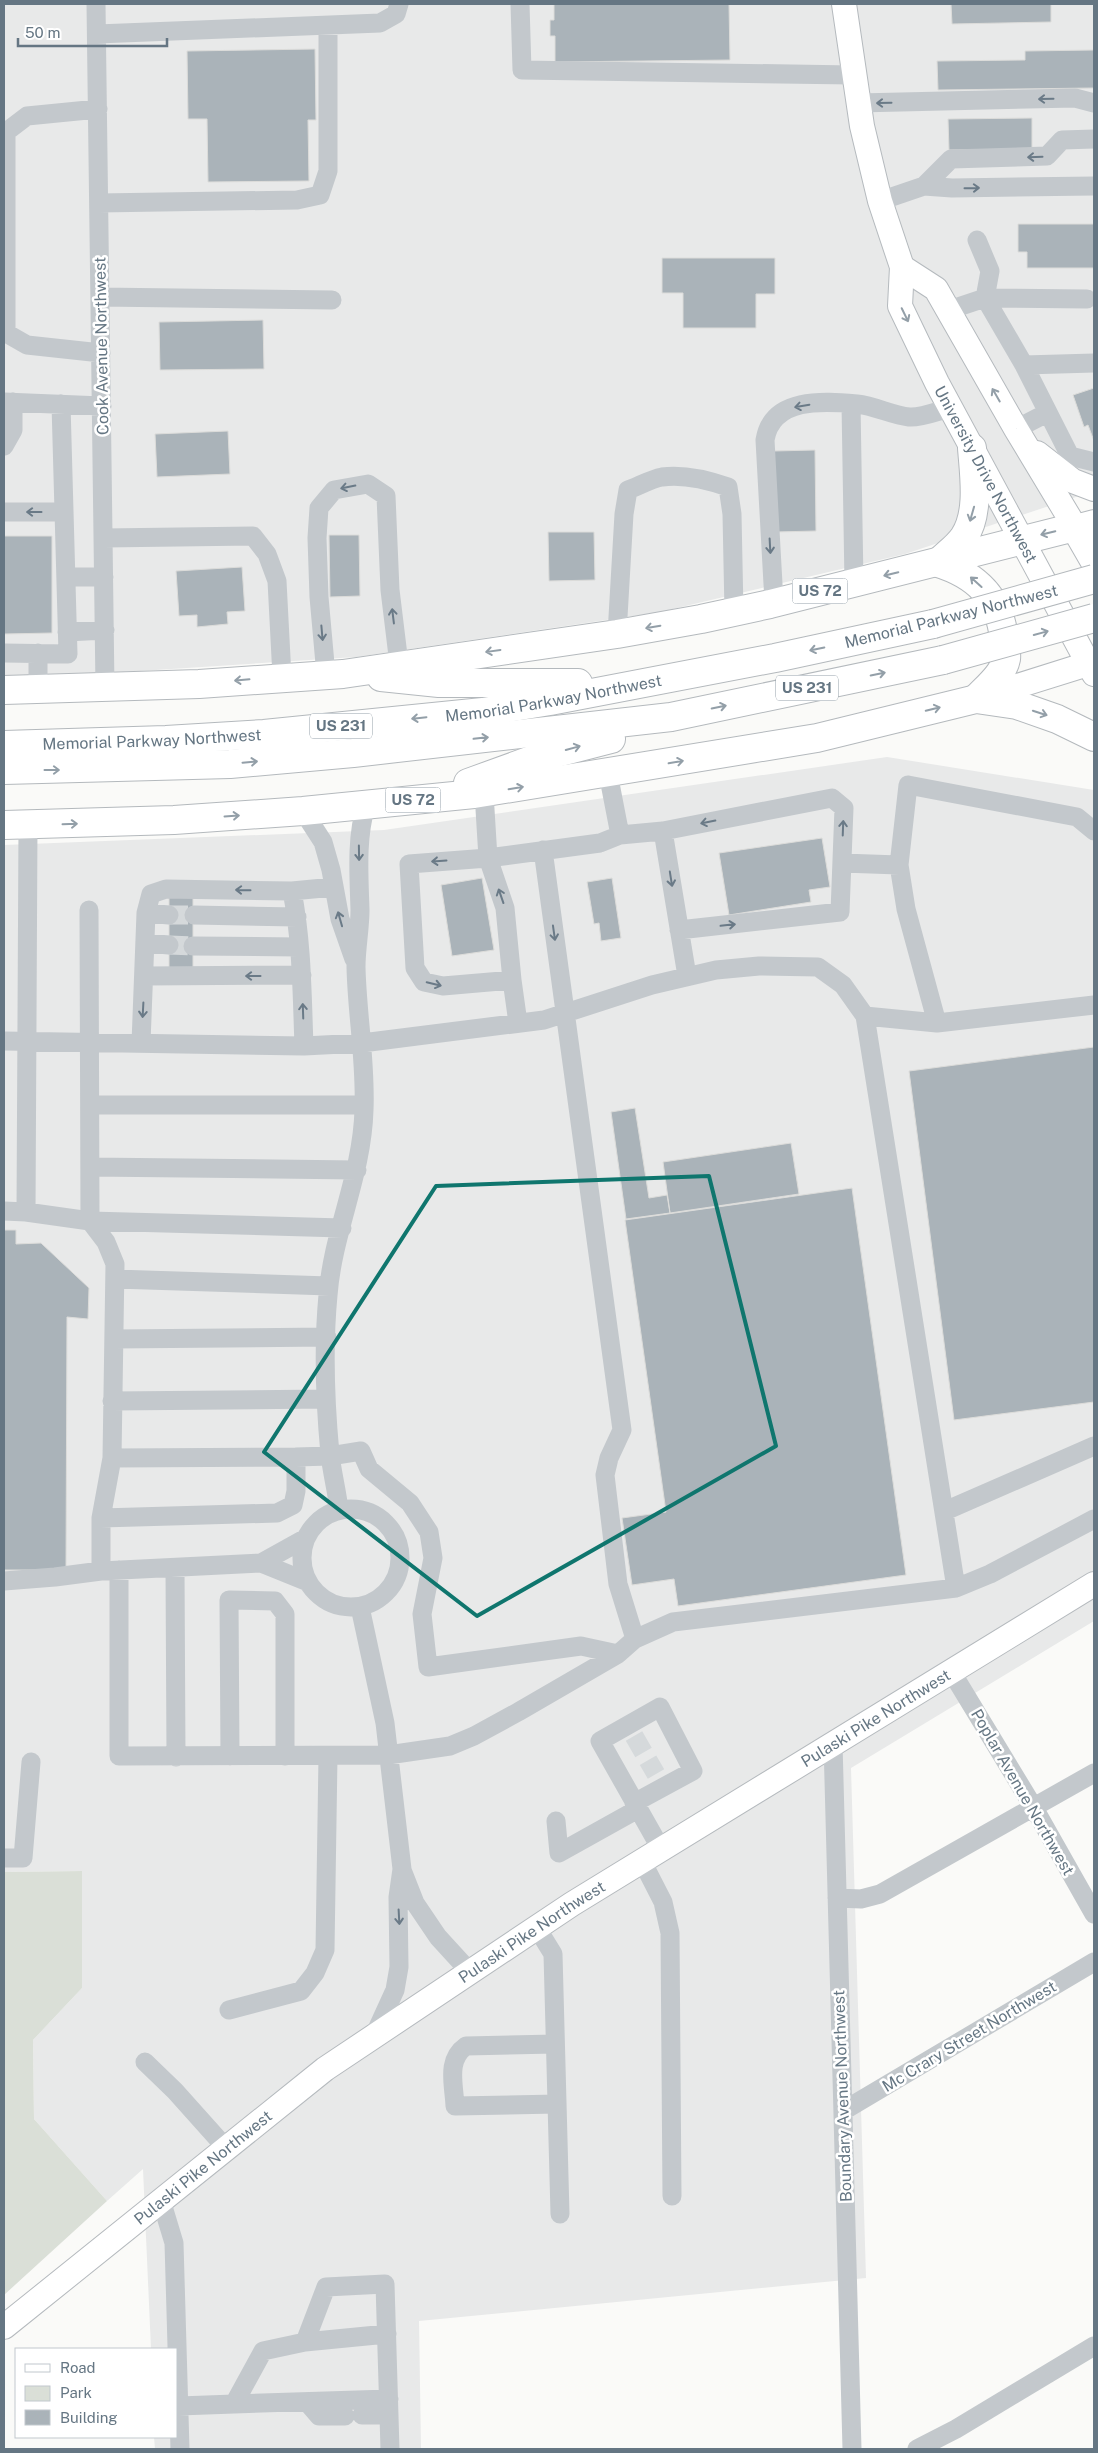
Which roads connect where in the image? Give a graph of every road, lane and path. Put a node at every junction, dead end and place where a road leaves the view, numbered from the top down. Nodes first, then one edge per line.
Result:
1 (96, 4) edge
2 (399, 4) edge
3 (520, 4) edge
4 (844, 4) edge
5 (328, 26) junction
6 (97, 34) junction
7 (854, 75) junction
8 (858, 103) junction
9 (1094, 103) edge
10 (98, 109) junction
11 (1094, 139) edge
12 (924, 186) junction
13 (1094, 186) edge
14 (880, 202) junction
15 (99, 203) junction
16 (977, 240) dead end
17 (902, 267) junction
18 (100, 297) junction
19 (986, 298) junction
20 (1087, 299) dead end
21 (332, 300) dead end
22 (949, 310) junction
23 (101, 353) junction
24 (1094, 363) edge
25 (1024, 365) junction
26 (8, 402) edge
27 (62, 404) junction
28 (851, 404) junction
29 (102, 406) junction
30 (950, 408) junction
31 (1047, 413) junction
32 (1020, 436) junction
33 (4, 446) edge
34 (972, 448) junction
35 (1094, 462) edge
36 (1094, 490) edge
37 (4, 512) edge
38 (64, 512) junction
39 (1085, 524) edge
40 (104, 538) junction
41 (1021, 540) junction
42 (1094, 560) edge
43 (938, 563) junction
44 (66, 577) junction
45 (104, 577) junction
46 (1094, 579) edge
47 (854, 583) junction
48 (774, 602) junction
49 (734, 612) junction
50 (1094, 618) edge
51 (105, 630) junction
52 (67, 632) junction
53 (617, 634) junction
54 (4, 652) edge
55 (38, 653) junction
56 (399, 664) junction
57 (1092, 667) edge
58 (335, 674) junction
59 (282, 677) junction
60 (674, 677) junction
61 (105, 688) junction
62 (38, 689) junction
63 (4, 690) edge
64 (976, 699) junction
65 (671, 717) junction
66 (1094, 737) edge
67 (4, 745) edge
68 (4, 770) edge
69 (608, 774) junction
70 (484, 792) junction
71 (428, 799) junction
72 (366, 805) junction
73 (303, 812) junction
74 (16, 825) edge
75 (663, 831) junction
76 (1094, 832) edge
77 (620, 835) junction
78 (543, 850) junction
79 (488, 858) junction
80 (842, 863) junction
81 (899, 865) junction
82 (334, 887) junction
83 (292, 891) junction
84 (89, 910) dead end
85 (146, 913) junction
86 (169, 915) tunnel mouth
87 (194, 915) tunnel mouth
88 (297, 917) junction
89 (679, 930) junction
90 (146, 943) junction
91 (169, 945) tunnel mouth
92 (193, 946) tunnel mouth
93 (299, 947) junction
94 (356, 965) junction
95 (302, 975) junction
96 (145, 976) junction
97 (687, 976) junction
98 (512, 980) junction
99 (1094, 1005) edge
100 (565, 1013) junction
101 (865, 1016) junction
102 (937, 1022) junction
103 (518, 1023) junction
104 (4, 1040) edge
105 (28, 1041) junction
106 (90, 1042) junction
107 (141, 1043) junction
108 (362, 1043) junction
109 (304, 1046) junction
110 (364, 1105) junction
111 (90, 1106) junction
112 (90, 1167) junction
113 (358, 1170) junction
114 (4, 1211) edge
115 (26, 1212) junction
116 (90, 1221) junction
117 (342, 1228) junction
118 (115, 1280) junction
119 (329, 1286) junction
120 (327, 1337) junction
121 (114, 1339) junction
122 (326, 1399) junction
123 (112, 1401) junction
124 (1094, 1446) edge
125 (330, 1456) junction
126 (296, 1457) junction
127 (112, 1458) junction
128 (339, 1510) junction
129 (945, 1511) junction
130 (101, 1518) junction
131 (1094, 1519) edge
132 (306, 1538) junction
133 (433, 1558) junction
134 (400, 1559) junction
135 (261, 1563) junction
136 (175, 1568) junction
137 (110, 1571) junction
138 (4, 1581) edge
139 (308, 1582) junction
140 (1094, 1584) edge
141 (956, 1588) junction
142 (360, 1607) junction
143 (635, 1640) junction
144 (618, 1654) junction
145 (951, 1671) junction
146 (833, 1743) junction
147 (388, 1755) junction
148 (230, 1756) junction
149 (285, 1756) junction
150 (328, 1756) junction
151 (176, 1757) junction
152 (31, 1762) dead end
153 (1094, 1774) edge
154 (636, 1806) junction
155 (1034, 1808) junction
156 (556, 1821) dead end
157 (651, 1855) junction
158 (4, 1858) edge
159 (402, 1869) junction
160 (837, 1898) junction
161 (1094, 1914) edge
162 (537, 1928) junction
163 (1094, 1962) edge
164 (470, 1972) junction
165 (230, 2010) dead end
166 (374, 2036) junction
167 (555, 2044) junction
168 (145, 2062) dead end
169 (557, 2104) junction
170 (843, 2111) junction
171 (226, 2148) junction
172 (672, 2196) dead end
173 (162, 2200) junction
174 (560, 2214) dead end
175 (4, 2327) edge
176 (387, 2334) junction
177 (305, 2342) junction
178 (1094, 2346) edge
179 (177, 2348) edge
180 (178, 2373) edge
181 (307, 2402) junction
182 (234, 2404) junction
183 (179, 2406) junction
184 (389, 2407) junction
185 (180, 2449) edge
186 (390, 2449) edge
187 (852, 2449) edge
188 (918, 2449) edge

1 - 6 street, Cook Avenue Northwest
2 - 5 street
3 - 7 street
4 - 7 main road, University Drive Northwest
5 - 6 street
5 - 15 street
6 - 10 street, Cook Avenue Northwest
7 - 8 main road, University Drive Northwest
9 -> 8 street
8 - 14 main road, University Drive Northwest
10 - 15 street, Cook Avenue Northwest
10 - 23 street
11 -> 12 street
12 -> 13 street
12 - 14 street
14 - 17 main road, University Drive Northwest
15 - 18 street, Cook Avenue Northwest
16 - 19 street
17 - 22 main road
17 -> 30 main road, University Drive Northwest
18 - 21 street
18 - 23 street, Cook Avenue Northwest
19 - 20 street
19 - 22 street
19 - 25 street
32 -> 22 main road
23 - 29 street, Cook Avenue Northwest
24 - 25 street
25 - 31 street
26 - 27 street
26 - 33 street
27 - 29 street
27 - 38 street
28 - 30 street
28 - 47 street
28 -> 48 street
29 - 40 street, Cook Avenue Northwest
30 - 34 main road, University Drive Northwest
31 - 32 street
31 - 35 street
32 - 36 main road
32 - 39 main road
34 - 41 main road, University Drive Northwest
34 -> 43 highway
38 -> 37 street
38 - 44 street
39 -> 41 highway, US 72
39 - 42 highway
40 - 45 street, Cook Avenue Northwest
40 - 59 street
41 - 43 highway, US 72
41 - 57 main road, University Drive Northwest
43 -> 47 highway, US 72
64 -> 43 highway
44 - 45 street
44 - 52 street
45 - 51 street, Cook Avenue Northwest
46 -> 60 highway, Memorial Parkway Northwest / US 231, bridge
47 - 48 highway, US 72
48 - 49 highway, US 72
49 -> 53 highway, US 72
49 - 53 street
65 -> 50 highway, Memorial Parkway Northwest / US 231, bridge
51 - 52 street
51 - 61 street, Cook Avenue Northwest
52 - 55 street
53 -> 56 highway, US 72
54 - 55 street
55 - 62 street
56 - 58 highway, US 72
56 -> 58 street
57 - 64 main road
58 - 59 highway, US 72
58 - 60 highway
59 -> 61 highway, US 72
60 -> 67 highway, Memorial Parkway Northwest / US 231
61 - 62 highway, US 72
62 - 63 highway, US 72
64 -> 66 highway, US 72
69 -> 64 highway, US 72
68 -> 65 highway, Memorial Parkway Northwest / US 231
71 -> 65 highway
70 -> 69 highway, US 72
69 - 77 street
70 - 71 highway, US 72
70 - 79 street
71 - 72 highway, US 72
72 - 73 highway, US 72
72 -> 94 street
74 -> 73 highway, US 72
73 - 82 street
74 - 105 street
75 - 77 street
80 -> 75 street
75 -> 89 street
76 - 81 street
77 - 78 street
78 - 79 street
78 -> 100 street
98 -> 79 street
79 -> 98 street
80 - 81 street
89 -> 80 street
81 - 102 street
82 - 83 street
94 -> 82 street
83 -> 85 street
83 - 88 street
84 - 106 street
85 - 86 street
85 - 90 street
87 - 88 street
88 - 93 street
89 - 97 street
90 - 91 street
90 - 96 street
92 - 93 street
93 - 95 street
94 - 108 street
95 -> 96 street
109 -> 95 street
96 -> 107 street
97 - 100 street
97 - 101 street
98 - 103 street
99 - 102 street
100 - 103 street
100 - 143 street
101 - 102 street
101 - 129 street
103 - 108 street
104 - 105 street
105 - 106 street
105 - 115 street
106 - 107 street
106 - 111 street
107 - 109 street
108 - 109 street
108 - 110 street
110 - 111 street
110 - 113 street
111 - 112 street
112 - 113 street
112 - 116 street
113 - 117 street
114 - 115 street
115 - 116 street
116 - 117 street
116 - 118 street
117 - 119 street
118 - 119 street
118 - 121 street
119 - 120 street
120 - 121 street
120 - 122 street
121 - 123 street
122 - 123 street
122 - 125 street
123 - 127 street
124 - 129 street
125 - 126 street
125 - 128 street
125 - 133 street
126 - 127 street
126 - 130 street
127 - 130 street
128 - 132 street
128 - 134 street
129 - 141 street
130 - 137 street
131 - 141 street
132 - 135 street
132 - 139 street
133 - 134 street
133 - 144 street
134 - 142 street
135 - 136 street
135 - 139 street
136 - 137 street
136 - 151 street
137 - 138 street
137 - 151 street
139 - 142 street
140 - 145 main road, Pulaski Pike Northwest
141 - 143 street
142 - 147 street
143 - 144 street
144 - 147 street
145 - 146 main road, Pulaski Pike Northwest
145 - 155 street, Poplar Avenue Northwest
146 - 157 main road, Pulaski Pike Northwest
146 - 160 street, Boundary Avenue Northwest
147 - 150 street
147 - 159 street
148 - 149 street
148 - 149 street
148 - 151 street
149 - 150 street
150 - 165 street
152 - 158 street
153 - 155 street
154 - 154 street
154 - 156 street
154 - 157 street
155 - 160 street
155 - 161 street, Poplar Avenue Northwest
157 - 162 main road, Pulaski Pike Northwest
157 - 172 street
159 - 164 street
159 -> 166 street
160 - 170 street, Boundary Avenue Northwest
162 - 164 main road, Pulaski Pike Northwest
162 - 167 street
163 - 170 street, Mc Crary Street Northwest
164 - 166 main road, Pulaski Pike Northwest
166 - 171 main road, Pulaski Pike Northwest
167 - 169 street
167 - 169 street
168 - 171 street
169 - 174 street
170 - 187 street, Boundary Avenue Northwest
171 - 173 main road, Pulaski Pike Northwest
173 - 175 main road, Pulaski Pike Northwest
173 - 179 street
176 - 177 street
176 - 177 street
176 - 184 street
177 - 182 street
178 - 188 street
180 - 183 street
181 - 182 street
181 - 184 street
181 - 184 street
182 - 183 street
183 - 185 street
184 - 186 street

